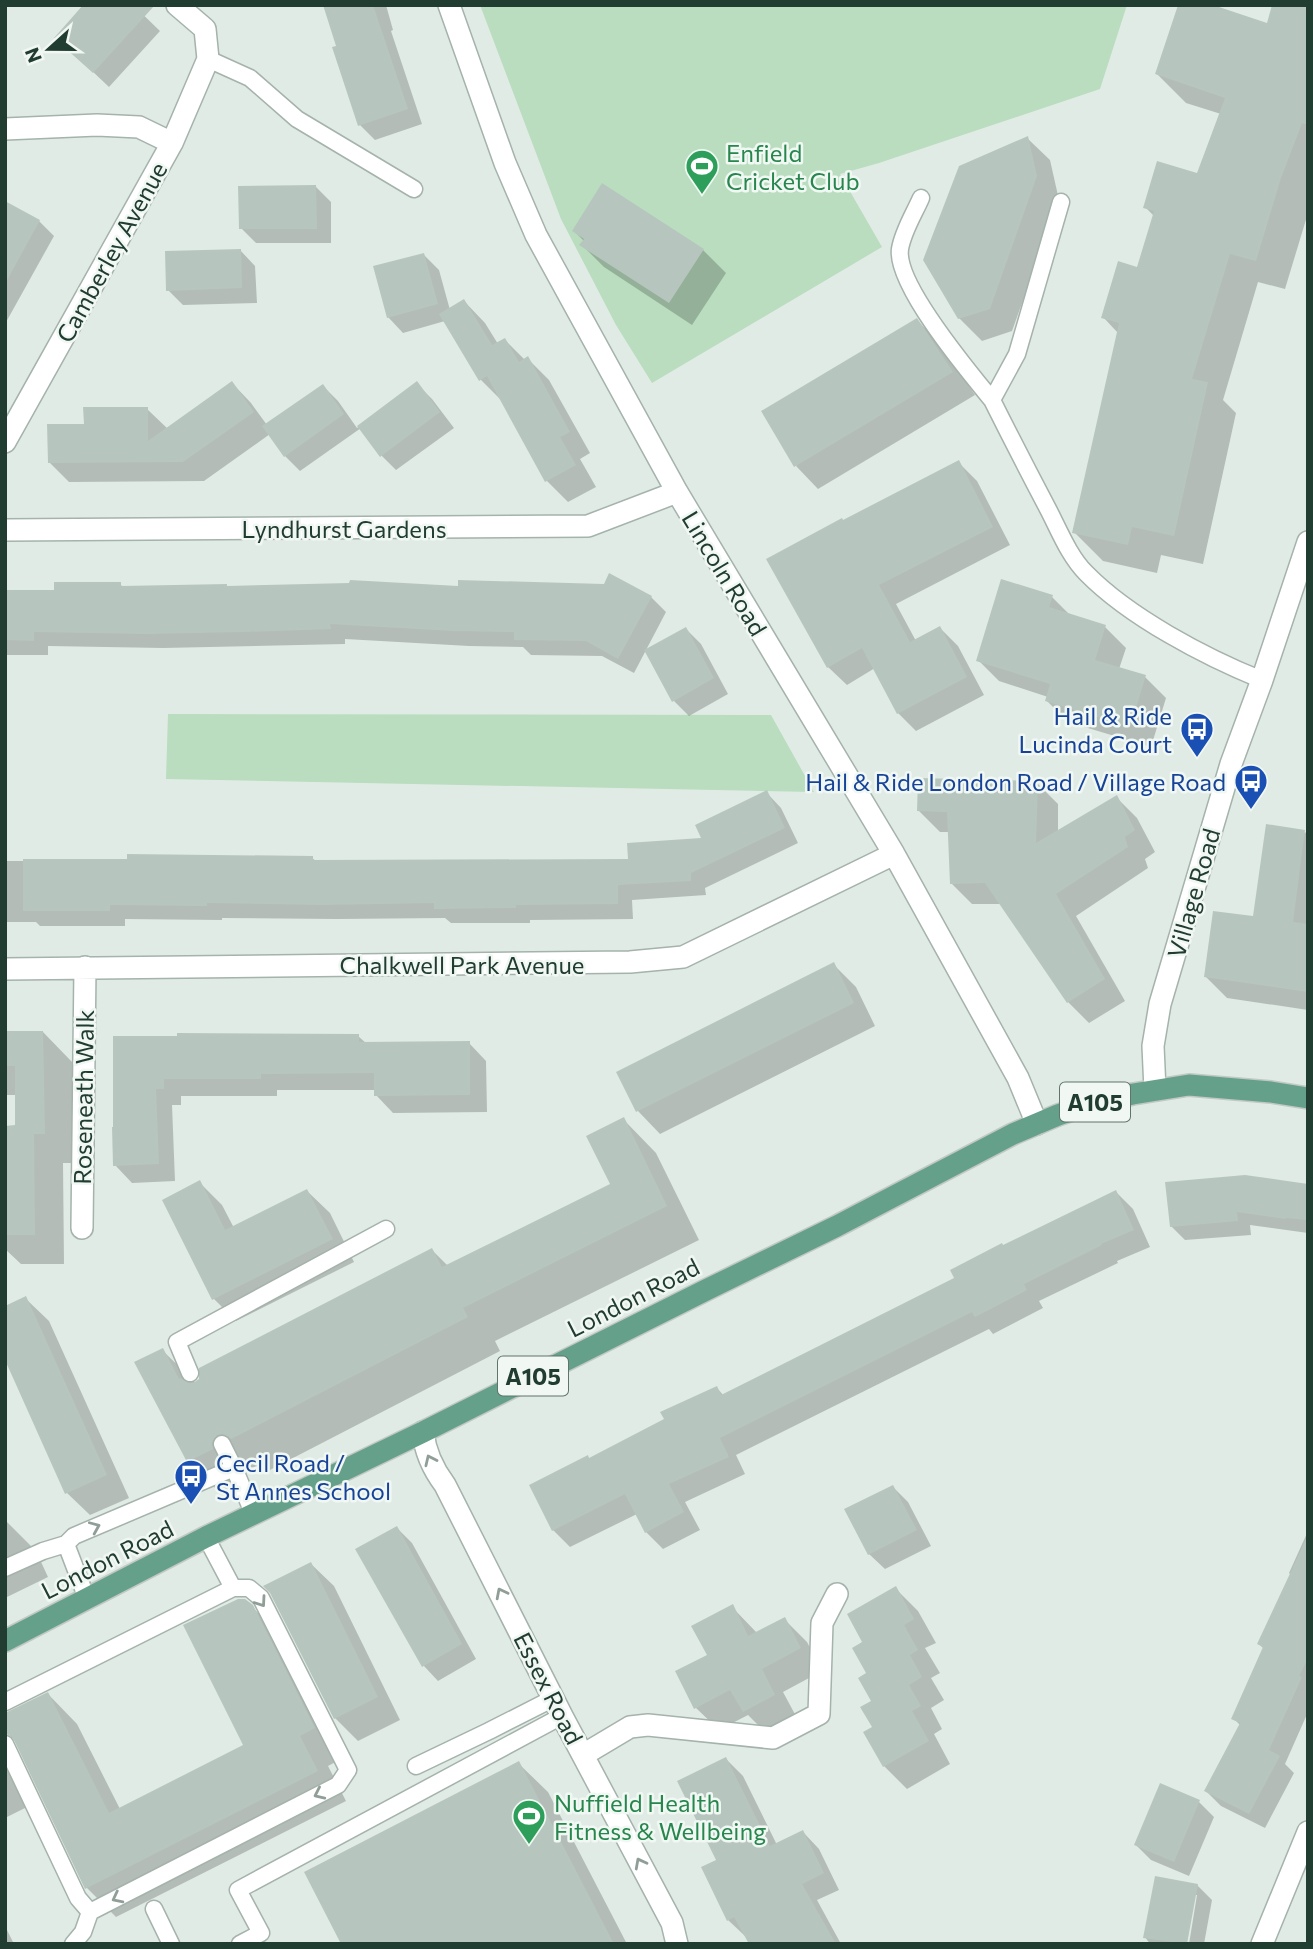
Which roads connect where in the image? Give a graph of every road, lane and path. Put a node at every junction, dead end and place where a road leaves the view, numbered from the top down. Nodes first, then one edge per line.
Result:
1 (177, 5) edge
2 (449, 5) edge
3 (208, 59) junction
4 (5, 129) edge
5 (172, 143) junction
6 (414, 189) dead end
7 (921, 198) dead end
8 (1061, 202) dead end
9 (992, 400) junction
10 (5, 442) edge
11 (677, 492) junction
12 (5, 530) edge
13 (1308, 542) edge
14 (1262, 680) junction
15 (894, 854) junction
16 (85, 967) junction
17 (5, 968) edge
18 (1155, 1090) junction
19 (1308, 1098) edge
20 (1037, 1124) junction
21 (82, 1227) dead end
22 (386, 1229) dead end
23 (190, 1373) dead end
24 (422, 1432) junction
25 (222, 1444) dead end
26 (234, 1468) junction
27 (254, 1515) junction
28 (206, 1537) junction
29 (66, 1544) junction
30 (5, 1568) edge
31 (233, 1588) junction
32 (837, 1594) dead end
33 (87, 1599) junction
34 (5, 1641) edge
35 (5, 1702) edge
36 (558, 1707) junction
37 (5, 1744) edge
38 (583, 1755) junction
39 (416, 1766) dead end
40 (1308, 1832) edge
41 (154, 1909) dead end
42 (90, 1912) junction
43 (73, 1944) edge
44 (171, 1944) edge
45 (240, 1944) edge
46 (677, 1944) edge
47 (1262, 1944) edge

1 - 3 street
2 - 11 street, Lincoln Road
3 - 5 street, Camberley Avenue
3 - 6 lane
4 - 5 street
5 - 10 street, Camberley Avenue
7 - 9 lane
8 - 9 lane
9 - 14 lane
11 - 12 street, Lyndhurst Gardens
11 - 15 street, Lincoln Road
13 - 14 street, Village Road
14 - 18 street, Village Road
15 - 16 street, Chalkwell Park Avenue
15 - 20 street, Lincoln Road
16 - 17 street, Chalkwell Park Avenue
16 - 21 street, Roseneath Walk
18 - 19 main road, London Road / A105
18 - 20 main road, London Road / A105
20 - 24 main road, London Road / A105
22 - 23 lane
24 - 27 main road, London Road / A105
36 -> 24 street, Essex Road
25 - 26 lane
26 - 27 lane
29 -> 26 lane
27 - 28 main road, London Road / A105
28 - 31 lane
28 - 33 main road, London Road / A105
29 - 30 lane
29 - 33 lane
31 - 35 lane
31 -> 42 lane
32 - 38 street
33 - 34 main road, London Road / A105
36 - 38 street, Essex Road
36 - 39 lane
36 - 45 lane
37 - 42 lane
46 -> 38 street, Essex Road
40 - 47 street
41 - 44 lane
42 - 43 lane

